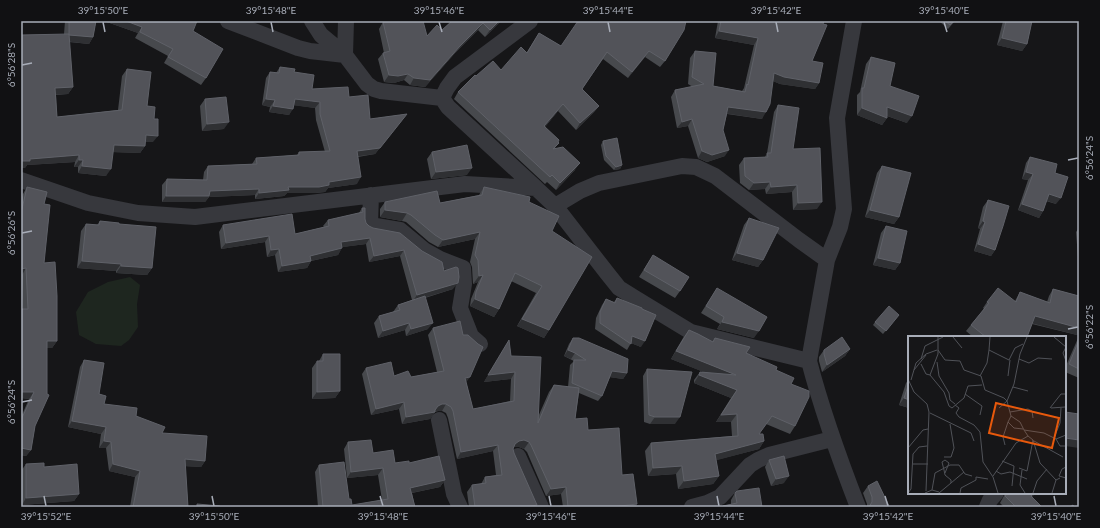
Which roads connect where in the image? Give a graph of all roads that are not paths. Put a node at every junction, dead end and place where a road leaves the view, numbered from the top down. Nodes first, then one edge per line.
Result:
1 (228, 21) edge
2 (312, 21) edge
3 (346, 21) edge
4 (530, 21) edge
5 (854, 21) edge
6 (344, 55) junction
7 (442, 98) junction
8 (21, 180) edge
9 (536, 188) junction
10 (371, 195) junction
11 (554, 206) junction
12 (827, 260) junction
13 (480, 344) edge
14 (809, 361) junction
15 (439, 420) dead end
16 (832, 439) junction
17 (518, 456) dead end
18 (995, 494) edge
19 (460, 507) edge
20 (541, 507) edge
21 (692, 507) edge
22 (858, 507) edge
23 (987, 507) edge

1 - 6 street
2 - 6 street
3 - 6 street
4 - 7 street
5 - 12 street
6 - 7 street
7 - 9 street
8 - 10 street
9 - 10 street
9 - 11 street
10 - 13 street
11 - 12 street
11 - 14 street
12 - 14 street
14 - 16 street
15 - 19 street
16 - 21 street
16 - 22 street
17 - 20 street
18 - 23 street

